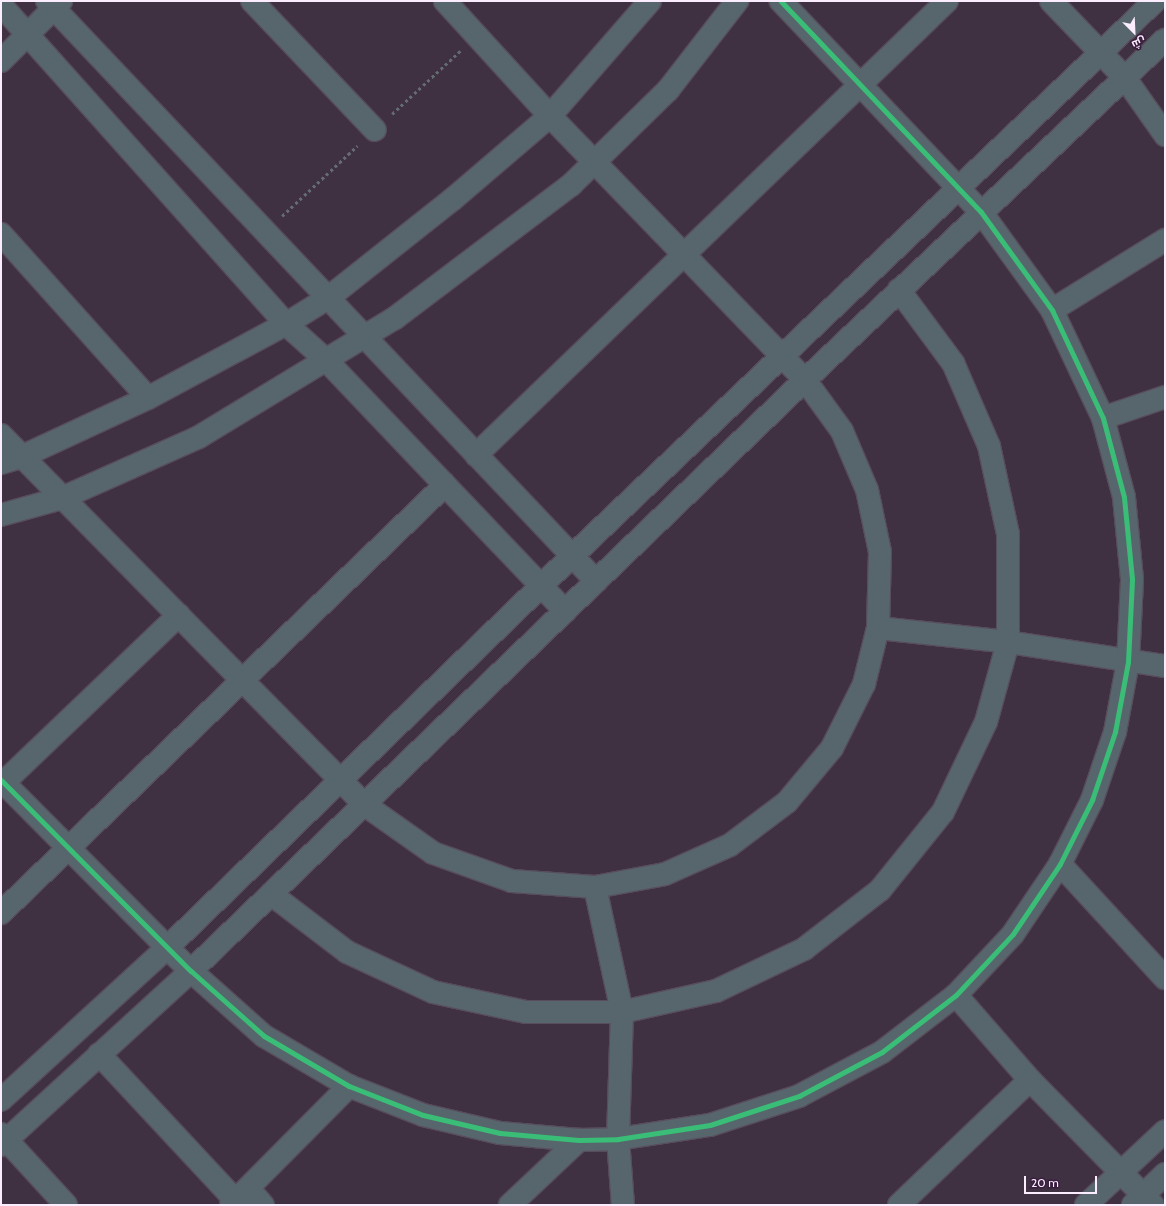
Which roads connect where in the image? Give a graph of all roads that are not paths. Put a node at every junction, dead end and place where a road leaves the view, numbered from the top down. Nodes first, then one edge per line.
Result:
1 (252, 1) edge
2 (445, 1) edge
3 (650, 1) edge
4 (737, 1) edge
5 (781, 1) edge
6 (947, 1) edge
7 (1051, 1) edge
8 (1154, 1) edge
9 (54, 3) edge
10 (1, 5) edge
11 (29, 34) junction
12 (1165, 40) edge
13 (1101, 52) junction
14 (1, 61) edge
15 (1125, 78) junction
16 (860, 86) junction
17 (550, 116) junction
18 (375, 130) dead end
19 (1165, 135) edge
20 (595, 162) junction
21 (958, 189) junction
22 (981, 212) junction
23 (1, 234) edge
24 (1165, 240) edge
25 (685, 253) junction
26 (899, 290) junction
27 (328, 298) junction
28 (1052, 310) junction
29 (286, 324) junction
30 (365, 338) junction
31 (782, 356) junction
32 (326, 360) junction
33 (805, 380) junction
34 (1165, 397) edge
35 (148, 398) junction
36 (1103, 418) junction
37 (1, 435) edge
38 (476, 455) junction
39 (11, 460) edge
40 (445, 485) junction
41 (62, 498) junction
42 (1, 515) edge
43 (572, 556) junction
44 (596, 581) junction
45 (542, 587) junction
46 (565, 611) junction
47 (179, 615) junction
48 (878, 628) junction
49 (1008, 642) junction
50 (1128, 662) junction
51 (1165, 666) edge
52 (244, 681) junction
53 (341, 780) junction
54 (2, 783) edge
55 (365, 805) junction
56 (68, 846) junction
57 (1060, 864) junction
58 (595, 887) junction
59 (271, 894) junction
60 (1, 913) edge
61 (169, 946) junction
62 (191, 971) junction
63 (1165, 978) edge
64 (956, 995) junction
65 (622, 1012) junction
66 (99, 1054) junction
67 (1030, 1080) junction
68 (349, 1086) junction
69 (1, 1100) edge
70 (1165, 1131) edge
71 (618, 1139) junction
72 (3, 1140) edge
73 (579, 1140) junction
74 (1122, 1172) junction
75 (1165, 1174) edge
76 (245, 1200) edge
77 (1143, 1202) edge
78 (66, 1205) edge
79 (510, 1205) edge
80 (623, 1205) edge
81 (899, 1205) edge
82 (1086, 1205) edge

1 - 18 street
2 - 17 street
3 - 17 street
4 - 20 street
5 - 16 street
6 - 16 street
7 - 13 street
8 - 13 street
9 - 11 street
9 - 27 street
10 - 11 street
11 - 14 street
11 - 29 street
12 - 15 street
13 - 15 street
13 - 21 street
15 - 19 street
15 - 22 street
16 - 21 street
16 - 25 street
17 - 20 street
17 - 27 street
20 - 25 street
20 - 30 street
21 - 22 street
21 - 31 street
22 - 26 street
22 - 28 street
23 - 35 street
24 - 28 street
25 - 31 street
25 - 38 street
26 - 33 street
26 - 49 street
27 - 29 street
27 - 30 street
28 - 36 street
29 - 32 street
29 - 35 street
30 - 32 street
30 - 38 street
31 - 33 street
31 - 43 street
32 - 40 street
32 - 41 street
33 - 44 street
33 - 48 street
34 - 36 street
35 - 39 street
36 - 50 street
37 - 39 street
38 - 43 street
39 - 41 street
40 - 45 street
40 - 52 street
41 - 42 street
41 - 47 street
43 - 44 street
43 - 45 street
44 - 46 street
45 - 46 street
45 - 53 street
46 - 55 street
47 - 52 street
47 - 54 street
48 - 49 street
48 - 58 street
49 - 50 street
49 - 65 street
50 - 51 street
50 - 57 street
52 - 53 street
52 - 56 street
53 - 55 street
53 - 61 street
54 - 56 street
55 - 58 street
55 - 59 street
56 - 60 street
56 - 61 street
57 - 63 street
57 - 64 street
58 - 65 street
59 - 62 street
59 - 65 street
61 - 62 street
61 - 69 street
62 - 66 street
62 - 68 street
64 - 67 street
64 - 71 street
65 - 71 street
66 - 72 street
66 - 76 street
67 - 74 street
67 - 81 street
68 - 73 street
68 - 76 street
70 - 74 street
71 - 73 street
71 - 80 street
72 - 78 street
73 - 79 street
74 - 77 street
74 - 82 street
75 - 77 street

